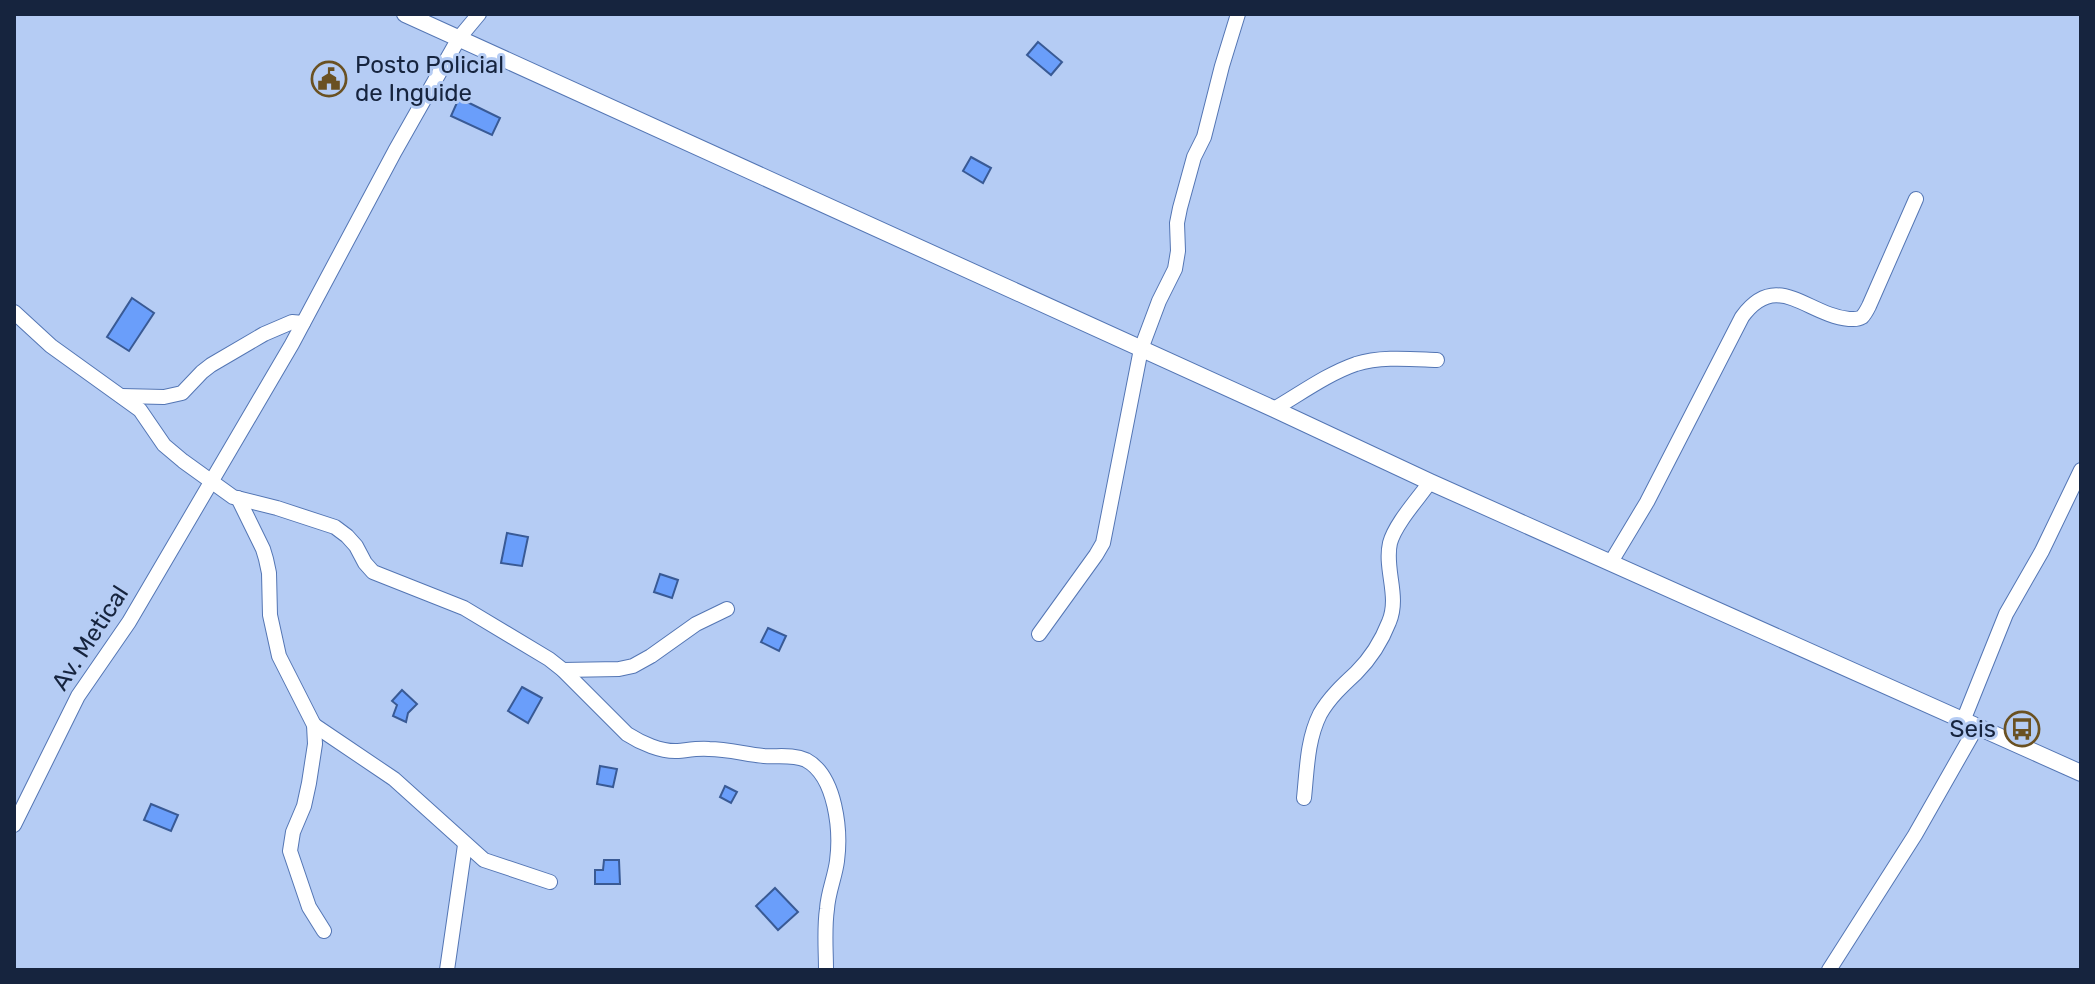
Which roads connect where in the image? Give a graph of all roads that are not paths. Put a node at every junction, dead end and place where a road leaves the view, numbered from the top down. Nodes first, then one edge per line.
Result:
1 (405, 14) edge
2 (479, 14) edge
3 (1238, 14) edge
4 (459, 38) junction
5 (1916, 199) dead end
6 (14, 312) edge
7 (303, 323) junction
8 (1141, 349) junction
9 (1437, 360) dead end
10 (121, 396) junction
11 (1274, 409) junction
12 (2081, 470) edge
13 (212, 481) junction
14 (1430, 482) junction
15 (238, 498) junction
16 (1611, 562) junction
17 (727, 609) dead end
18 (1039, 634) dead end
19 (563, 670) junction
20 (1970, 723) junction
21 (314, 725) junction
22 (2081, 773) edge
23 (1304, 798) dead end
24 (14, 825) edge
25 (465, 845) junction
26 (550, 882) dead end
27 (324, 931) dead end
28 (447, 970) edge
29 (826, 970) edge
30 (1829, 970) edge

1 - 4 street
2 - 4 street, Av. Metical
3 - 8 street
4 - 7 street, Av. Metical
4 - 8 street
5 - 16 street
6 - 10 street
7 - 10 street
7 - 13 street, Av. Metical
8 - 11 street
8 - 18 street
9 - 11 street
10 - 13 street
11 - 14 street
12 - 20 street
13 - 15 street
13 - 24 street, Av. Metical
14 - 16 street
14 - 23 street
15 - 19 street
15 - 21 street
16 - 20 street
17 - 19 street
19 - 29 street
20 - 22 street
20 - 30 street
21 - 25 street
21 - 27 street
25 - 26 street
25 - 28 street

